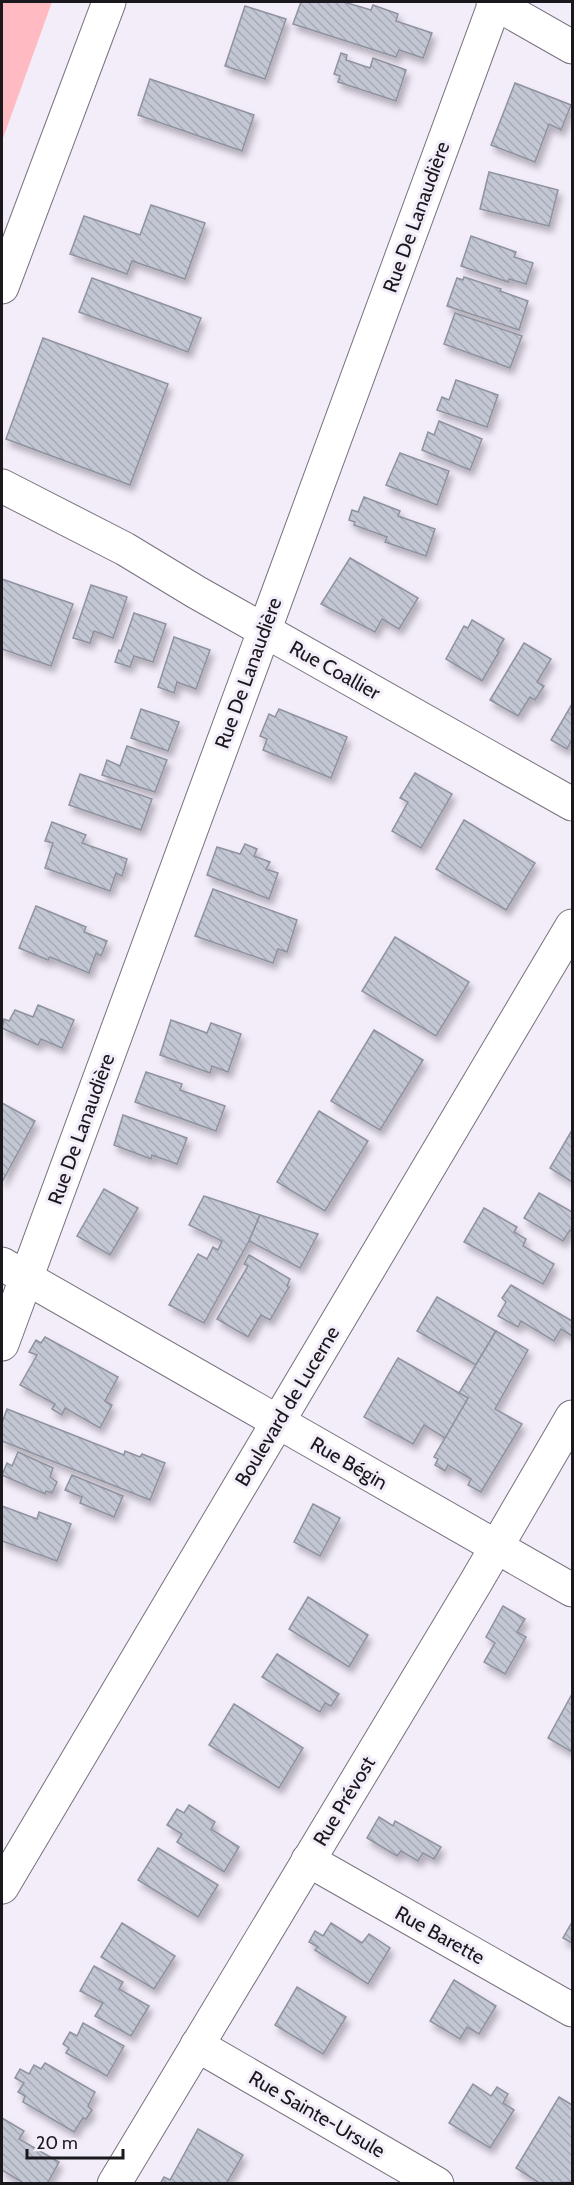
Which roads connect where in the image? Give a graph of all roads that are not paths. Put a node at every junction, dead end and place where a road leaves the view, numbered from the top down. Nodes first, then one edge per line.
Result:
1 (109, 2) edge
2 (494, 2) edge
3 (573, 46) edge
4 (34, 196) junction
5 (2, 228) edge
6 (2, 287) edge
7 (2, 486) edge
8 (264, 630) junction
9 (573, 804) edge
10 (573, 926) edge
11 (14, 1271) edge
12 (2, 1344) edge
13 (573, 1417) edge
14 (277, 1422) junction
15 (496, 1547) junction
16 (573, 1590) edge
17 (308, 1860) junction
18 (2, 1887) edge
19 (573, 2010) edge
20 (196, 2045) junction
21 (114, 2184) edge
22 (437, 2184) edge

1 - 4 street
2 - 3 street
2 - 8 street, Rue De Lanaudière
4 - 5 street
4 - 6 street
7 - 8 street, Rue Coallier
8 - 9 street, Rue Coallier
8 - 11 street, Rue De Lanaudière
10 - 14 street, Boulevard de Lucerne
11 - 12 street, Rue De Lanaudière
11 - 14 street, Rue Bégin
13 - 15 street, Rue Prévost
14 - 15 street, Rue Bégin
14 - 18 street, Boulevard de Lucerne
15 - 16 street, Rue Bégin
15 - 17 street, Rue Prévost
17 - 19 street, Rue Barette
17 - 20 street, Rue Prévost
20 - 21 street, Rue Prévost
20 - 22 street, Rue Sainte-Ursule

